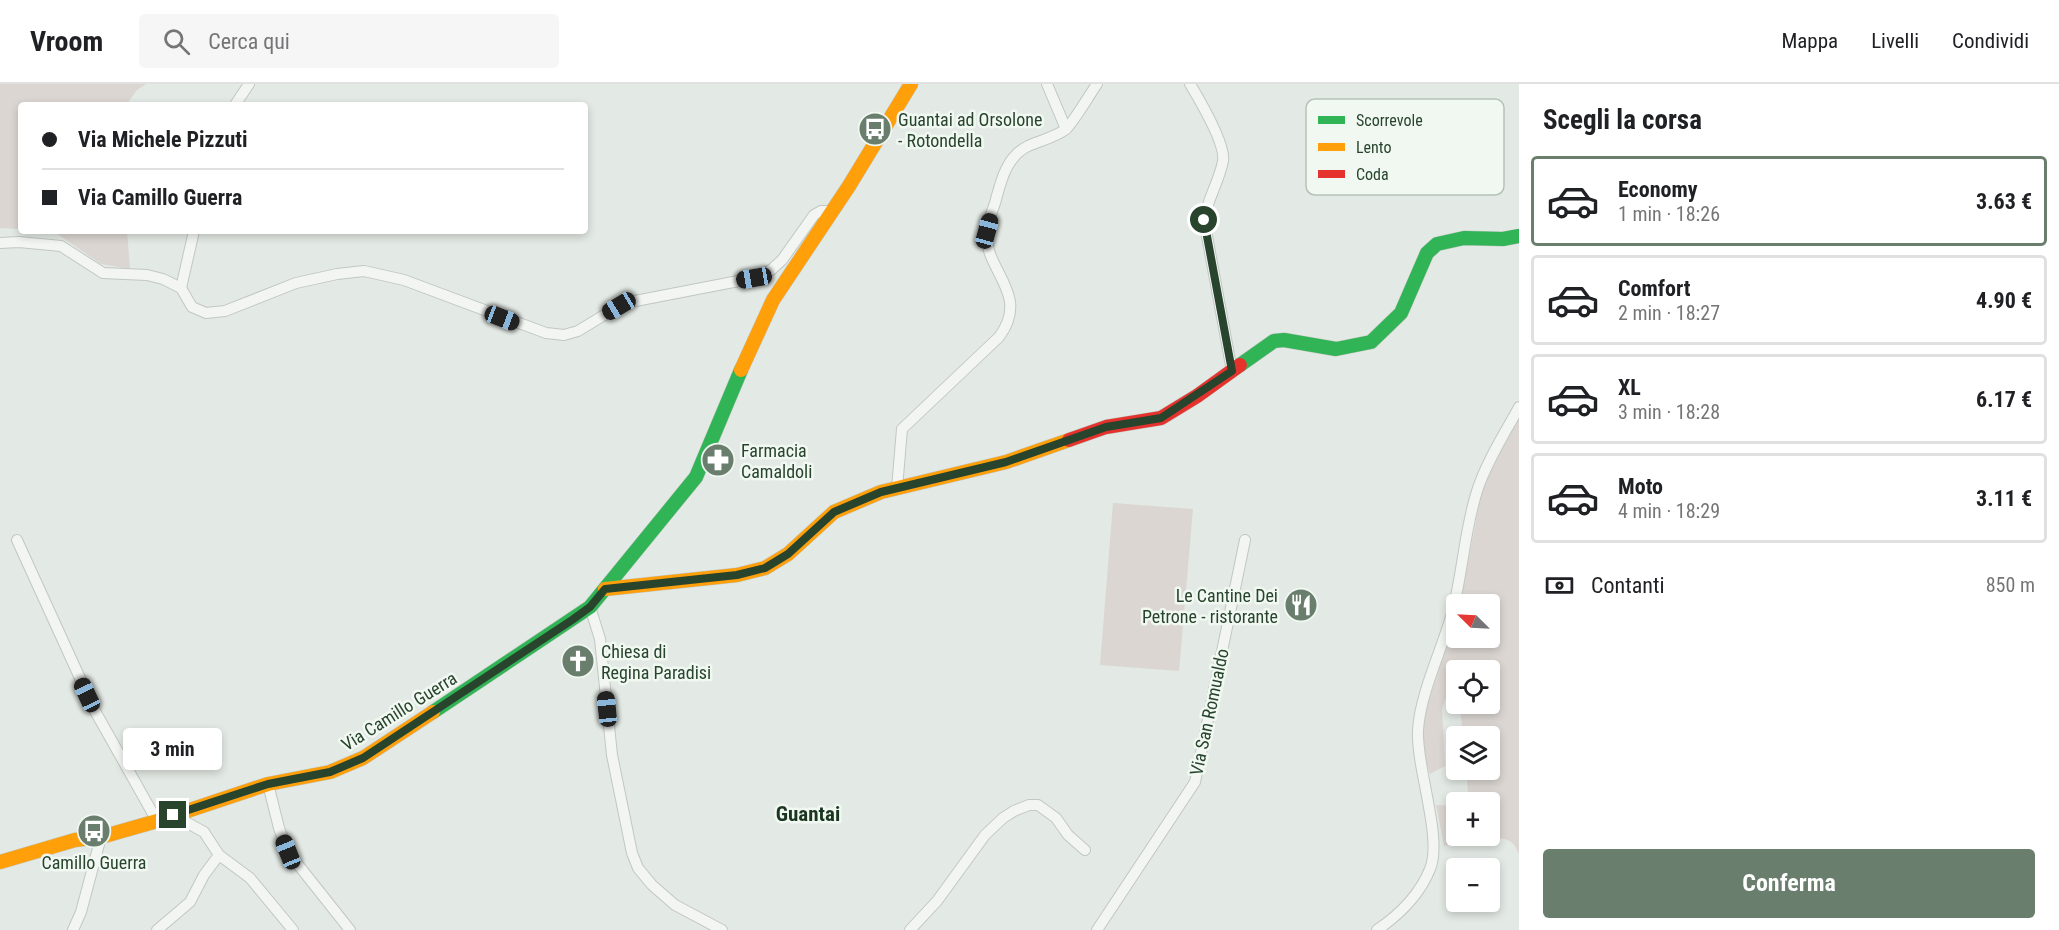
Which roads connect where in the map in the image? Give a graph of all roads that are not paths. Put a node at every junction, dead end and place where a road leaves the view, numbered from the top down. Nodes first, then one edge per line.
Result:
1 (249, 84) edge
2 (911, 84) edge
3 (1047, 84) edge
4 (1097, 84) edge
5 (1190, 84) edge
6 (237, 102) edge
7 (1066, 129) junction
8 (831, 211) junction
9 (193, 234) edge
10 (1519, 236) edge
11 (0, 243) edge
12 (181, 288) junction
13 (1232, 371) junction
14 (1519, 407) edge
15 (897, 488) junction
16 (17, 540) dead end
17 (1245, 540) dead end
18 (605, 589) junction
19 (590, 607) junction
20 (268, 784) junction
21 (173, 815) junction
22 (157, 821) junction
23 (101, 837) junction
24 (1085, 850) dead end
25 (219, 855) junction
26 (0, 862) edge
27 (73, 930) edge
28 (157, 930) edge
29 (293, 930) edge
30 (350, 930) edge
31 (722, 930) edge
32 (910, 930) edge
33 (1097, 930) edge
34 (1377, 930) edge

1 - 6 street
2 - 8 street, Via Camillo Guerra
3 - 7 street
4 - 7 street
5 - 13 street
7 - 15 street
8 - 12 street
8 - 18 street, Via Camillo Guerra
9 - 12 street
10 - 13 street
11 - 12 street
13 - 15 street
14 - 34 street
15 - 18 street
16 - 22 street
17 - 33 street, Via San Romualdo
18 - 19 street, Via Camillo Guerra
19 - 20 street, Via Camillo Guerra
19 - 31 street
20 - 21 street, Via Camillo Guerra
20 - 30 street
21 - 22 street, Via Camillo Guerra
21 - 25 street
22 - 23 street, Via Camillo Guerra
23 - 26 street, Via Camillo Guerra
23 - 27 street
24 - 32 street
25 - 28 street
25 - 29 street

